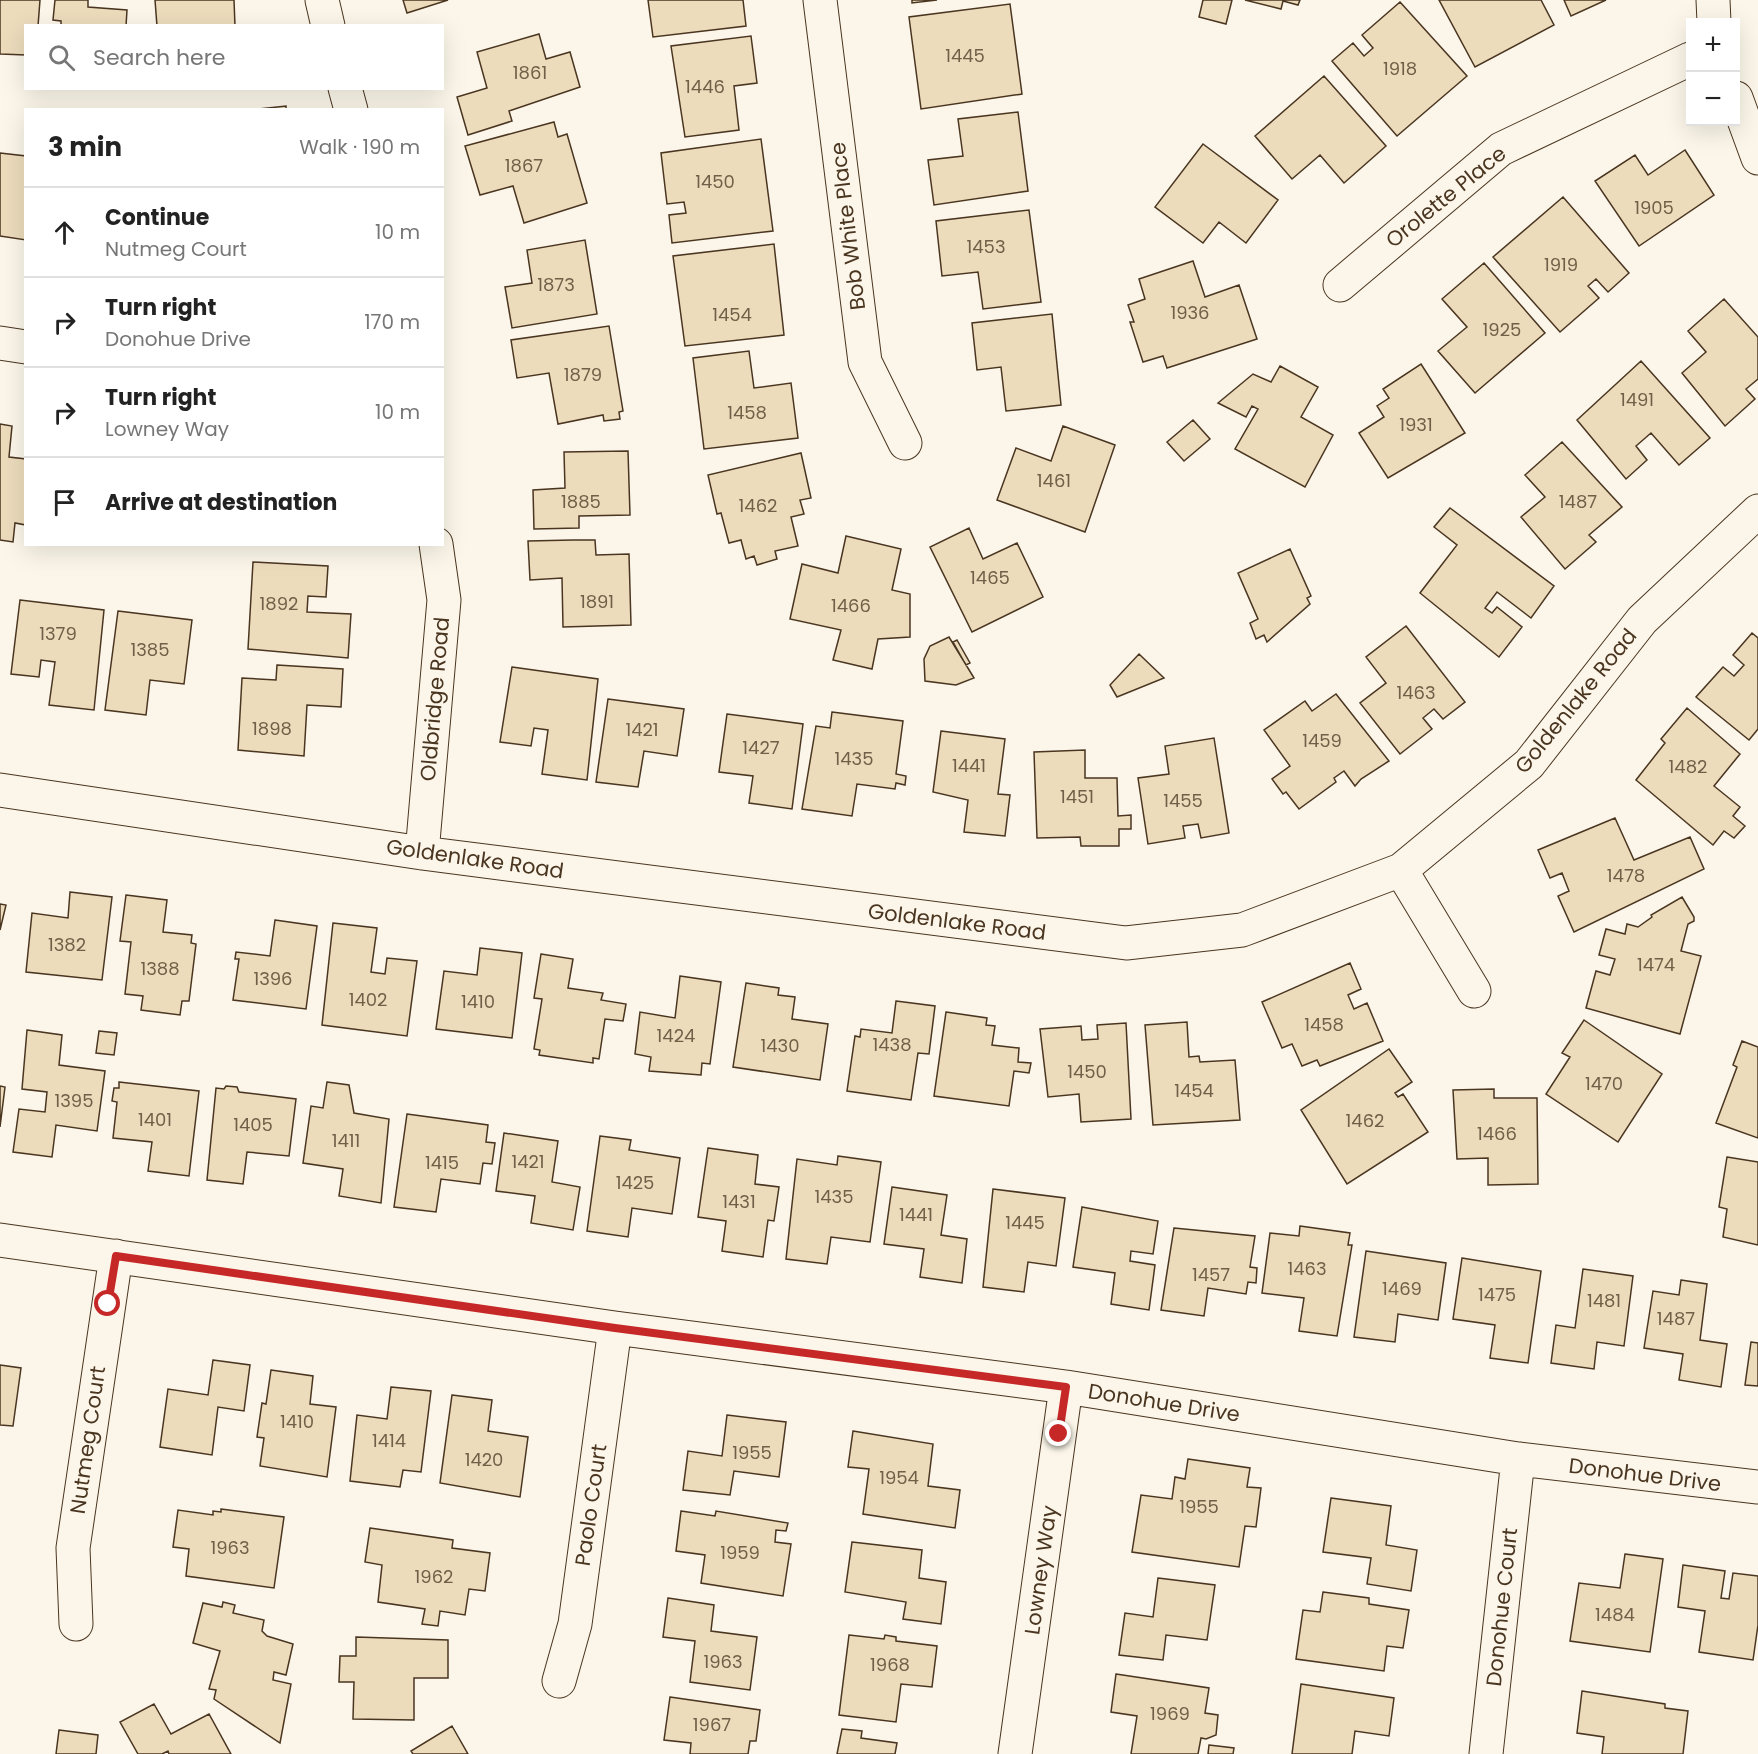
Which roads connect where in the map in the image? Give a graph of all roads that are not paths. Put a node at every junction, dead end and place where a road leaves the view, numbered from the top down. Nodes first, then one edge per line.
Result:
1 (322, 0) edge
2 (820, 0) edge
3 (1713, 0) edge
4 (1714, 18) edge
5 (328, 24) edge
6 (1686, 61) edge
7 (346, 90) edge
8 (350, 108) edge
9 (1740, 109) edge
10 (1758, 158) edge
11 (1340, 285) dead end
12 (0, 343) edge
13 (24, 347) edge
14 (904, 443) dead end
15 (1758, 511) edge
16 (436, 546) edge
17 (0, 790) edge
18 (422, 853) junction
19 (1401, 870) junction
20 (1474, 992) dead end
21 (0, 1240) edge
22 (116, 1256) junction
23 (615, 1328) junction
24 (1066, 1387) junction
25 (1518, 1459) junction
26 (1758, 1487) edge
27 (76, 1624) dead end
28 (560, 1681) dead end
29 (1015, 1754) edge
30 (1486, 1754) edge

1 - 5 street
2 - 14 street, Bob White Place
3 - 4 street
6 - 11 street, Orolette Place
7 - 8 street
9 - 10 street
12 - 13 street
15 - 19 street, Goldenlake Road
16 - 18 street, Oldbridge Road
17 - 18 street, Goldenlake Road
18 - 19 street, Goldenlake Road
19 - 20 street
21 - 22 street, Donohue Drive
22 - 23 street, Donohue Drive
22 - 27 street, Nutmeg Court
23 - 24 street, Donohue Drive
23 - 28 street, Paolo Court
24 - 25 street, Donohue Drive
24 - 29 street, Lowney Way
25 - 26 street, Donohue Drive
25 - 30 street, Donohue Court

